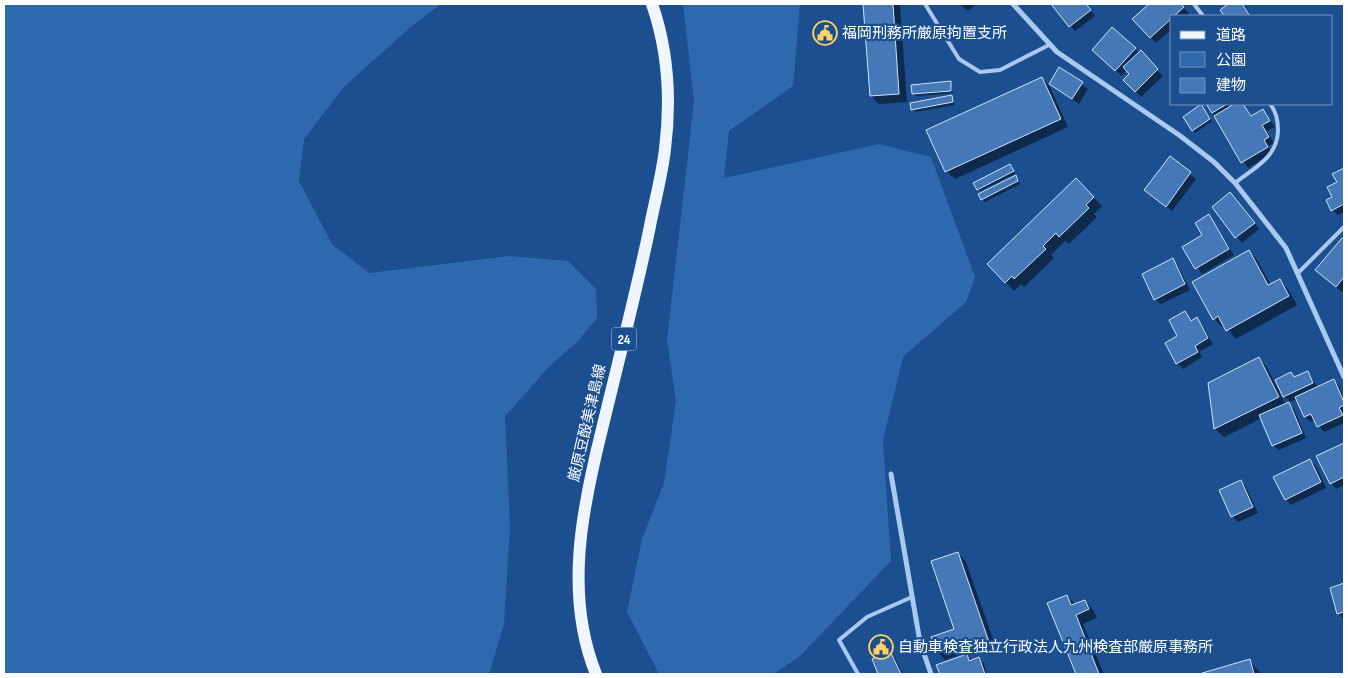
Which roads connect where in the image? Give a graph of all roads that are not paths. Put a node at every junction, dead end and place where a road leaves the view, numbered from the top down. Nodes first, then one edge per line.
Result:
1 (652, 4) edge
2 (925, 4) edge
3 (1014, 4) edge
4 (1194, 4) edge
5 (1202, 15) edge
6 (1049, 45) junction
7 (1270, 105) edge
8 (1234, 183) junction
9 (1344, 227) edge
10 (1298, 273) junction
11 (1344, 377) edge
12 (891, 474) dead end
13 (912, 597) junction
14 (596, 674) edge
15 (858, 674) edge
16 (931, 674) edge

1 - 14 main road, 厳原豆酘美津島線 / 24
2 - 6 lane
3 - 6 street
4 - 5 lane
6 - 8 street
7 - 8 lane
8 - 10 street
9 - 10 lane
10 - 11 street
12 - 13 street
13 - 15 lane
13 - 16 street

